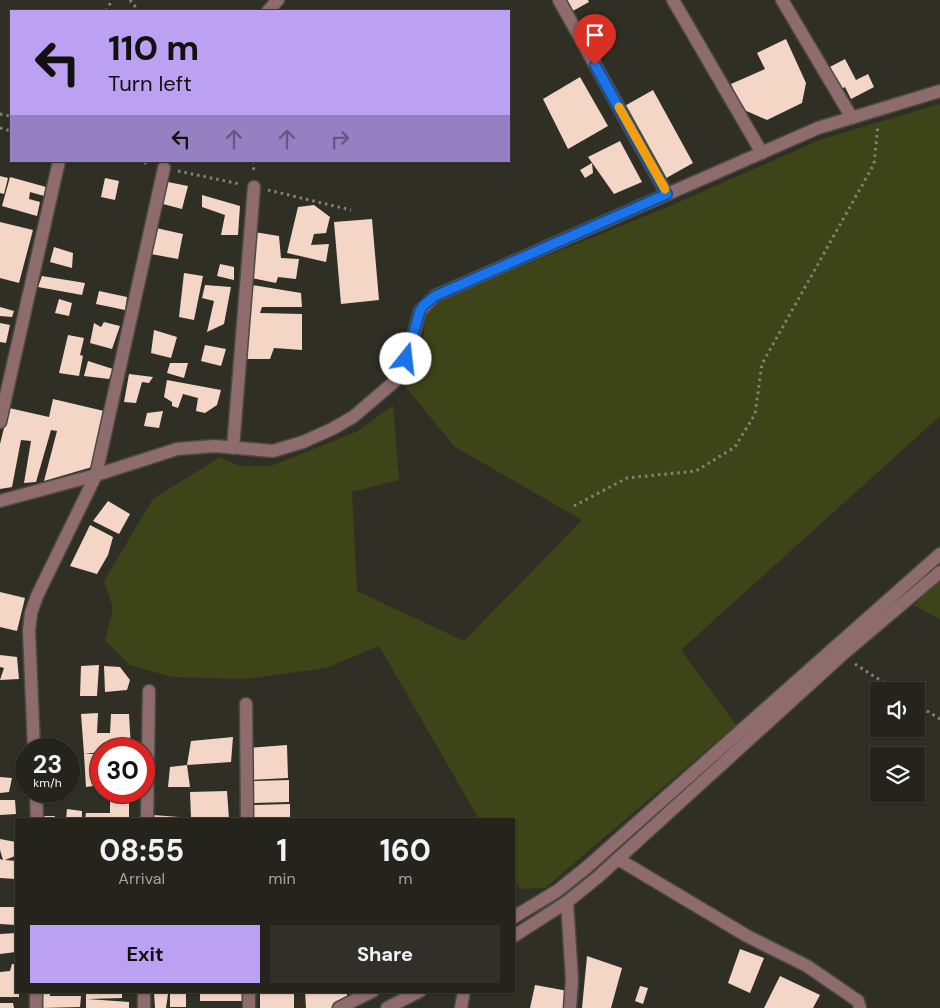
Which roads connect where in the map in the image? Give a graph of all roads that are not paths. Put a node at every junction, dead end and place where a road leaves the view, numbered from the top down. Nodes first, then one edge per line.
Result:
1 (278, 0) edge
2 (559, 0) edge
3 (673, 0) edge
4 (782, 0) edge
5 (269, 10) edge
6 (940, 91) edge
7 (852, 118) junction
8 (762, 153) junction
9 (59, 162) edge
10 (164, 168) dead end
11 (254, 187) dead end
12 (667, 194) junction
13 (0, 422) edge
14 (233, 448) junction
15 (96, 475) junction
16 (0, 501) edge
17 (938, 564) edge
18 (149, 691) dead end
19 (246, 704) dead end
20 (34, 738) edge
21 (36, 803) edge
22 (37, 818) edge
23 (147, 818) edge
24 (247, 818) edge
25 (618, 859) junction
26 (567, 902) junction
27 (515, 916) edge
28 (515, 935) edge
29 (36, 993) edge
30 (144, 993) edge
31 (249, 993) edge
32 (369, 993) edge
33 (416, 993) edge
34 (464, 993) edge
35 (36, 1008) edge
36 (144, 1008) edge
37 (249, 1008) edge
38 (339, 1008) edge
39 (387, 1008) edge
40 (461, 1008) edge
41 (570, 1008) edge
42 (860, 1008) edge

1 - 5 street
2 - 12 street
3 - 8 street
4 - 7 street
6 - 7 street
7 - 8 street
8 - 12 street
9 - 13 street
10 - 15 street
11 - 14 street
12 - 14 street
14 - 15 street
15 - 16 street
15 - 20 street
17 - 25 street
17 - 27 street
18 - 23 street
19 - 24 street
21 - 22 street
25 - 26 street
25 - 42 street
26 - 28 street
26 - 41 street
29 - 35 street
30 - 36 street
31 - 37 street
32 - 38 street
33 - 39 street
34 - 40 street

